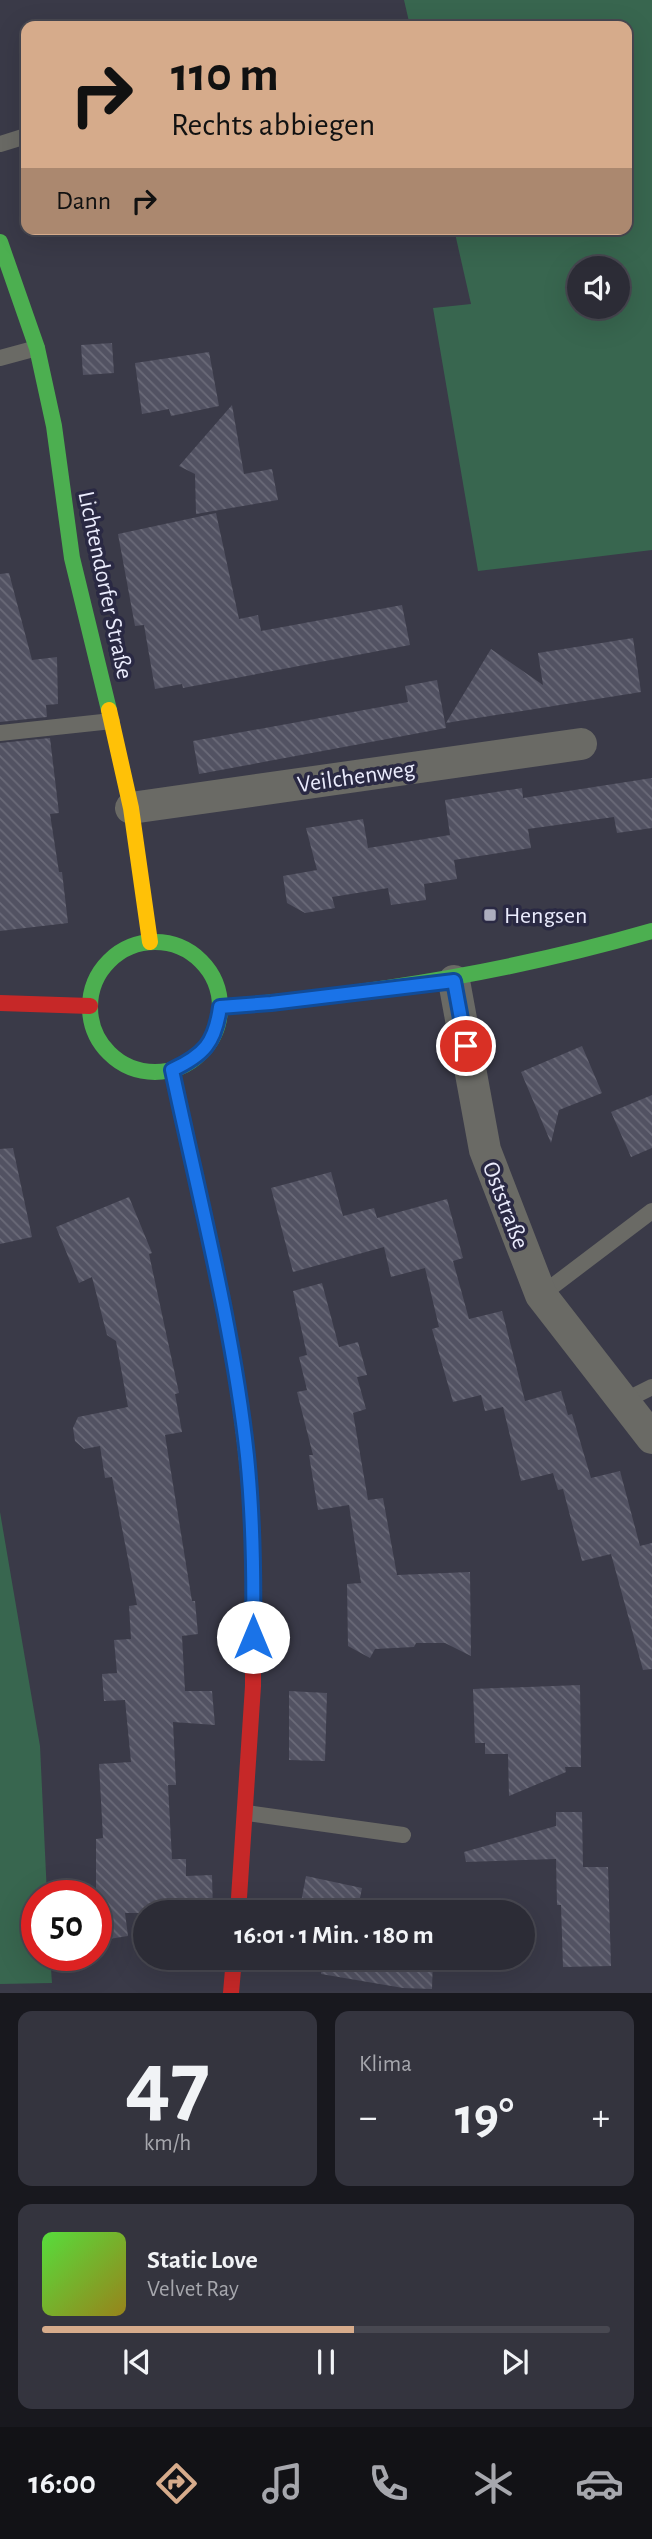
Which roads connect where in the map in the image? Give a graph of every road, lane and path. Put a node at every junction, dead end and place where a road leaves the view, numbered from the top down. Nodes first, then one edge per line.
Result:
1 (21, 138) edge
2 (0, 144) edge
3 (0, 242) edge
4 (37, 348) junction
5 (0, 358) edge
6 (112, 722) junction
7 (0, 733) edge
8 (581, 744) dead end
9 (131, 808) junction
10 (652, 932) edge
11 (150, 942) junction
12 (454, 981) junction
13 (0, 1003) edge
14 (90, 1006) junction
15 (220, 1007) junction
16 (172, 1070) junction
17 (652, 1211) edge
18 (541, 1295) junction
19 (652, 1387) edge
20 (622, 1402) junction
21 (652, 1438) edge
22 (247, 1813) junction
23 (403, 1835) dead end
24 (239, 1900) edge
25 (233, 1970) edge
26 (230, 1993) edge

1 - 2 lane
3 - 4 main road, Lichtendorfer Straße
4 - 5 lane
4 - 6 main road, Lichtendorfer Straße
6 - 7 lane
6 - 9 main road, Lichtendorfer Straße
8 - 9 street, Veilchenweg
9 - 11 main road, Lichtendorfer Straße
10 - 12 main road
11 - 14 main road
11 - 15 main road
12 - 15 main road
12 - 18 street, Oststraße
13 - 14 main road
14 - 16 main road
15 - 16 main road
16 - 22 main road
17 - 18 lane
18 - 20 street, Oststraße
19 - 20 lane
20 - 21 street, Oststraße
22 - 23 lane
22 - 24 main road
25 - 26 main road

